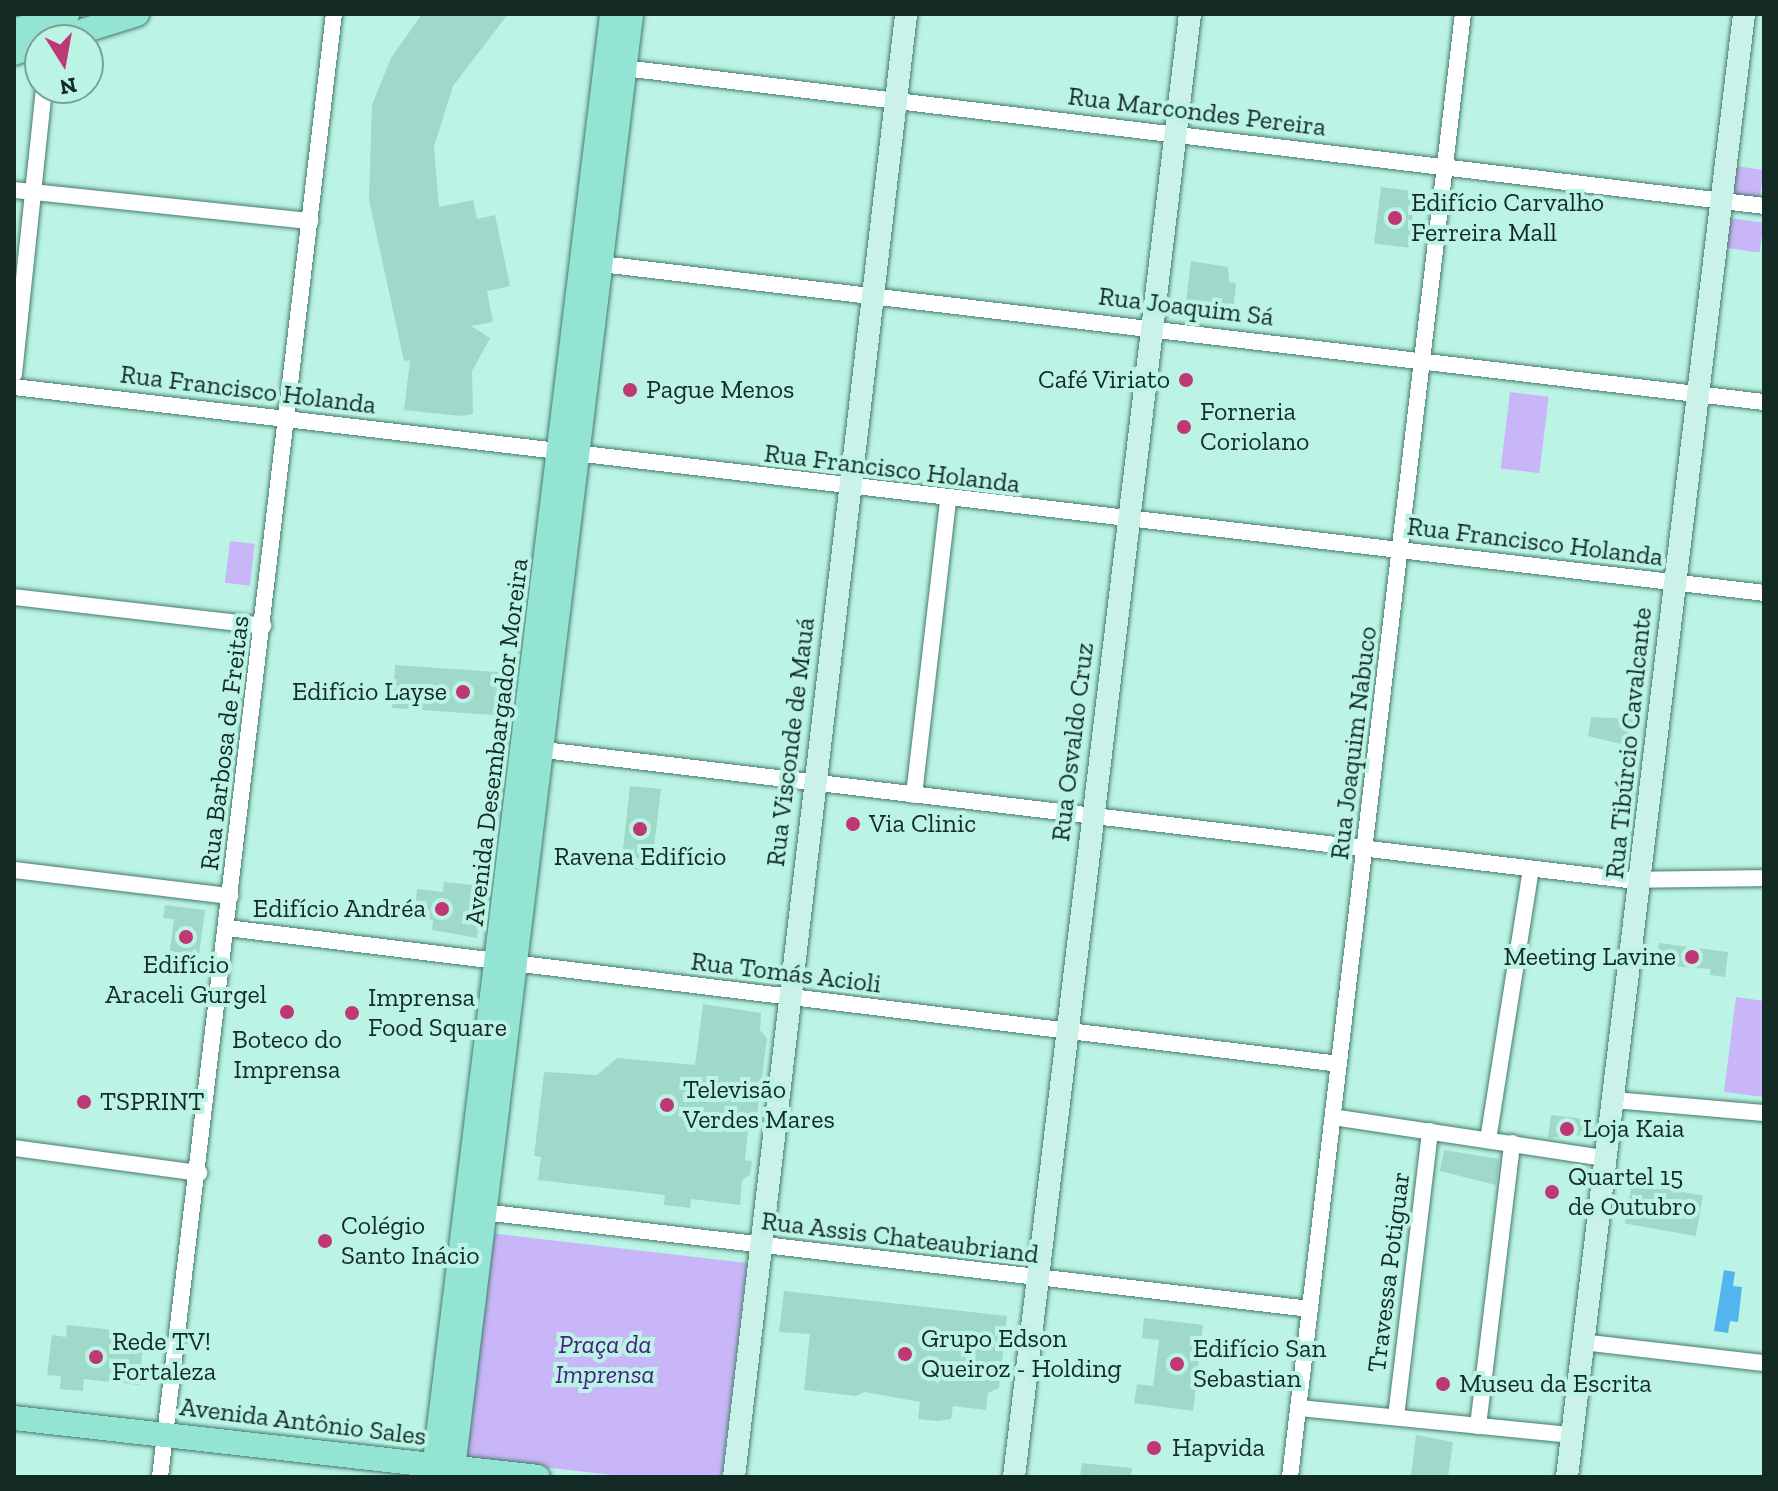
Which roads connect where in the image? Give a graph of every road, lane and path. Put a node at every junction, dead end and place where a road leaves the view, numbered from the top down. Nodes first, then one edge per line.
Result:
1 (67, 14) edge
2 (137, 14) edge
3 (334, 14) edge
4 (612, 14) edge
5 (631, 14) edge
6 (906, 14) edge
7 (1190, 14) edge
8 (1463, 14) edge
9 (1744, 14) edge
10 (104, 24) edge
11 (14, 31) edge
12 (624, 68) junction
13 (894, 100) junction
14 (42, 104) edge
15 (1175, 134) junction
16 (1446, 166) junction
17 (14, 190) edge
18 (32, 192) junction
19 (1721, 200) junction
20 (1764, 206) edge
21 (310, 221) junction
22 (601, 264) junction
23 (870, 295) junction
24 (1154, 327) junction
25 (1423, 358) junction
26 (14, 374) edge
27 (14, 387) edge
28 (1696, 394) junction
29 (1764, 402) edge
30 (287, 419) junction
31 (570, 453) junction
32 (849, 489) junction
33 (948, 499) junction
34 (1129, 523) junction
35 (1400, 550) junction
36 (1675, 582) junction
37 (1764, 593) edge
38 (14, 597) edge
39 (263, 626) junction
40 (544, 750) junction
41 (814, 782) junction
42 (914, 795) junction
43 (1092, 817) junction
44 (1366, 849) junction
45 (1531, 869) junction
46 (14, 870) edge
47 (1764, 878) edge
48 (1642, 882) junction
49 (230, 896) junction
50 (227, 928) junction
51 (506, 964) junction
52 (790, 998) junction
53 (1065, 1032) junction
54 (1339, 1064) junction
55 (1613, 1100) junction
56 (1764, 1113) edge
57 (1333, 1117) junction
58 (1430, 1131) junction
59 (1488, 1140) junction
60 (1512, 1143) junction
61 (14, 1148) edge
62 (1605, 1158) junction
63 (199, 1173) junction
64 (483, 1212) junction
65 (762, 1244) junction
66 (1033, 1280) junction
67 (1310, 1309) junction
68 (1582, 1342) junction
69 (1764, 1363) edge
70 (1300, 1408) junction
71 (1396, 1417) junction
72 (14, 1418) edge
73 (1478, 1426) junction
74 (165, 1434) junction
75 (1572, 1435) junction
76 (443, 1472) edge
77 (160, 1477) edge
78 (538, 1477) edge
79 (734, 1477) edge
80 (1014, 1477) edge
81 (1290, 1477) edge
82 (1567, 1477) edge

1 - 11 main road
2 - 10 main road
3 - 21 street, Rua Barbosa de Freitas
4 - 31 main road, Avenida Desembargador Moreira
5 - 12 main road, Avenida Desembargador Moreira
6 - 13 street, Rua Visconde de Mauá
7 - 15 street, Rua Osvaldo Cruz
8 - 16 street, Rua Joaquim Nabuco
9 - 19 street, Rua Tibúrcio Cavalcante
12 - 13 street, Rua Marcondes Pereira
12 - 22 main road, Avenida Desembargador Moreira
13 - 15 street, Rua Marcondes Pereira
13 - 23 street, Rua Visconde de Mauá
14 - 18 street
15 - 16 street, Rua Marcondes Pereira
15 - 24 street, Rua Osvaldo Cruz
16 - 19 street, Rua Marcondes Pereira
16 - 25 street, Rua Joaquim Nabuco
17 - 18 street
18 - 21 street
18 - 26 street
19 - 20 street, Rua Marcondes Pereira
19 - 28 street, Rua Tibúrcio Cavalcante
21 - 30 street, Rua Barbosa de Freitas
22 - 23 street, Rua Joaquim Sá
22 - 31 main road, Avenida Desembargador Moreira
23 - 24 street, Rua Joaquim Sá
23 - 32 street, Rua Visconde de Mauá
24 - 25 street, Rua Joaquim Sá
24 - 34 street, Rua Osvaldo Cruz
25 - 28 street, Rua Joaquim Sá
25 - 35 street, Rua Joaquim Nabuco
27 - 30 street, Rua Francisco Holanda
28 - 29 street, Rua Joaquim Sá
28 - 36 street, Rua Tibúrcio Cavalcante
30 - 31 street, Rua Francisco Holanda
30 - 39 street, Rua Barbosa de Freitas
31 - 32 street, Rua Francisco Holanda
31 - 40 main road, Avenida Desembargador Moreira
31 - 51 main road, Avenida Desembargador Moreira
32 - 33 street, Rua Francisco Holanda
32 - 41 street, Rua Visconde de Mauá
33 - 34 street, Rua Francisco Holanda
33 - 42 street
34 - 35 street, Rua Francisco Holanda
34 - 43 street, Rua Osvaldo Cruz
35 - 36 street, Rua Francisco Holanda
35 - 44 street, Rua Joaquim Nabuco
36 - 37 street, Rua Francisco Holanda
36 - 48 street, Rua Tibúrcio Cavalcante
38 - 39 street
39 - 49 street, Rua Barbosa de Freitas
40 - 41 street
40 - 51 main road, Avenida Desembargador Moreira
41 - 42 street
41 - 52 street, Rua Visconde de Mauá
42 - 43 street
43 - 44 street
43 - 53 street, Rua Osvaldo Cruz
44 - 45 street
44 - 54 street, Rua Joaquim Nabuco
45 - 48 street
45 - 59 street
46 - 49 street
47 - 48 street
48 - 55 street, Rua Tibúrcio Cavalcante
49 - 50 street, Rua Barbosa de Freitas
50 - 51 street, Rua Tomás Acioli
50 - 63 street, Rua Barbosa de Freitas
51 - 52 street, Rua Tomás Acioli
51 - 64 main road, Avenida Desembargador Moreira
51 - 76 main road, Avenida Desembargador Moreira
52 - 53 street, Rua Tomás Acioli
52 - 65 street, Rua Visconde de Mauá
53 - 54 street, Rua Tomás Acioli
53 - 66 street, Rua Osvaldo Cruz
54 - 57 street, Rua Joaquim Nabuco
55 - 56 street
55 - 62 street, Rua Tibúrcio Cavalcante
57 - 58 street
57 - 67 street, Rua Joaquim Nabuco
58 - 59 street
58 - 71 street, Travessa Potiguar
59 - 60 street
60 - 62 street
60 - 73 street
61 - 63 street
62 - 68 street, Rua Tibúrcio Cavalcante
63 - 74 street, Rua Barbosa de Freitas
64 - 65 street, Rua Assis Chateaubriand
64 - 76 main road, Avenida Desembargador Moreira
65 - 66 street, Rua Assis Chateaubriand
65 - 79 street, Rua Visconde de Mauá
66 - 67 street, Rua Assis Chateaubriand
66 - 80 street, Rua Osvaldo Cruz
67 - 70 street, Rua Joaquim Nabuco
68 - 69 street
68 - 75 street, Rua Tibúrcio Cavalcante
70 - 71 street
70 - 81 street, Rua Joaquim Nabuco
71 - 73 street
72 - 74 main road, Avenida Antônio Sales
73 - 75 street
74 - 76 main road, Avenida Antônio Sales
74 - 77 street, Rua Barbosa de Freitas
75 - 82 street, Rua Tibúrcio Cavalcante
76 - 78 main road, Avenida Antônio Sales

